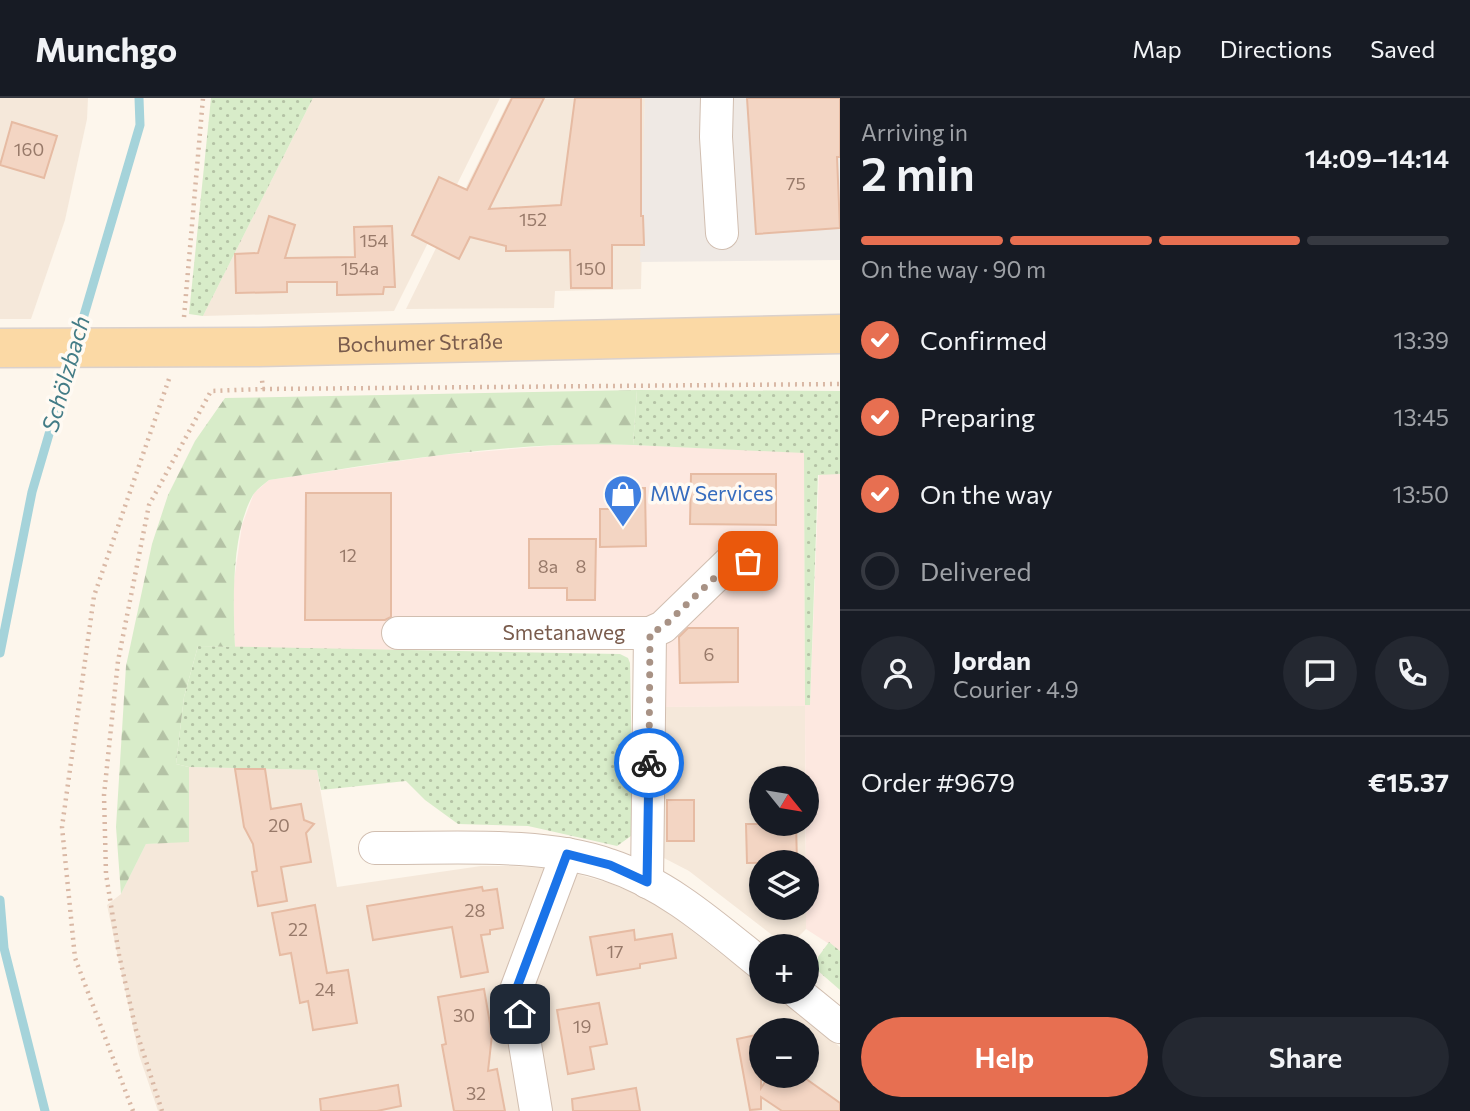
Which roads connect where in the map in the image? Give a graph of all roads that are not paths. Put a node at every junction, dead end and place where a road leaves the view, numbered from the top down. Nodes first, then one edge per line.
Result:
1 (717, 98) edge
2 (722, 233) dead end
3 (840, 334) edge
4 (15, 348) edge
5 (748, 561) dead end
6 (398, 633) dead end
7 (650, 633) junction
8 (375, 848) dead end
9 (567, 854) junction
10 (647, 882) junction
11 (749, 954) edge
12 (812, 1004) edge
13 (840, 1027) edge
14 (536, 1111) edge

1 - 2 street
3 - 4 main road, Bochumer Straße
5 - 7 street
6 - 7 street, Smetanaweg
7 - 10 street, Smetanaweg
8 - 9 street
9 - 10 street
9 - 14 street
10 - 11 street
12 - 13 street

